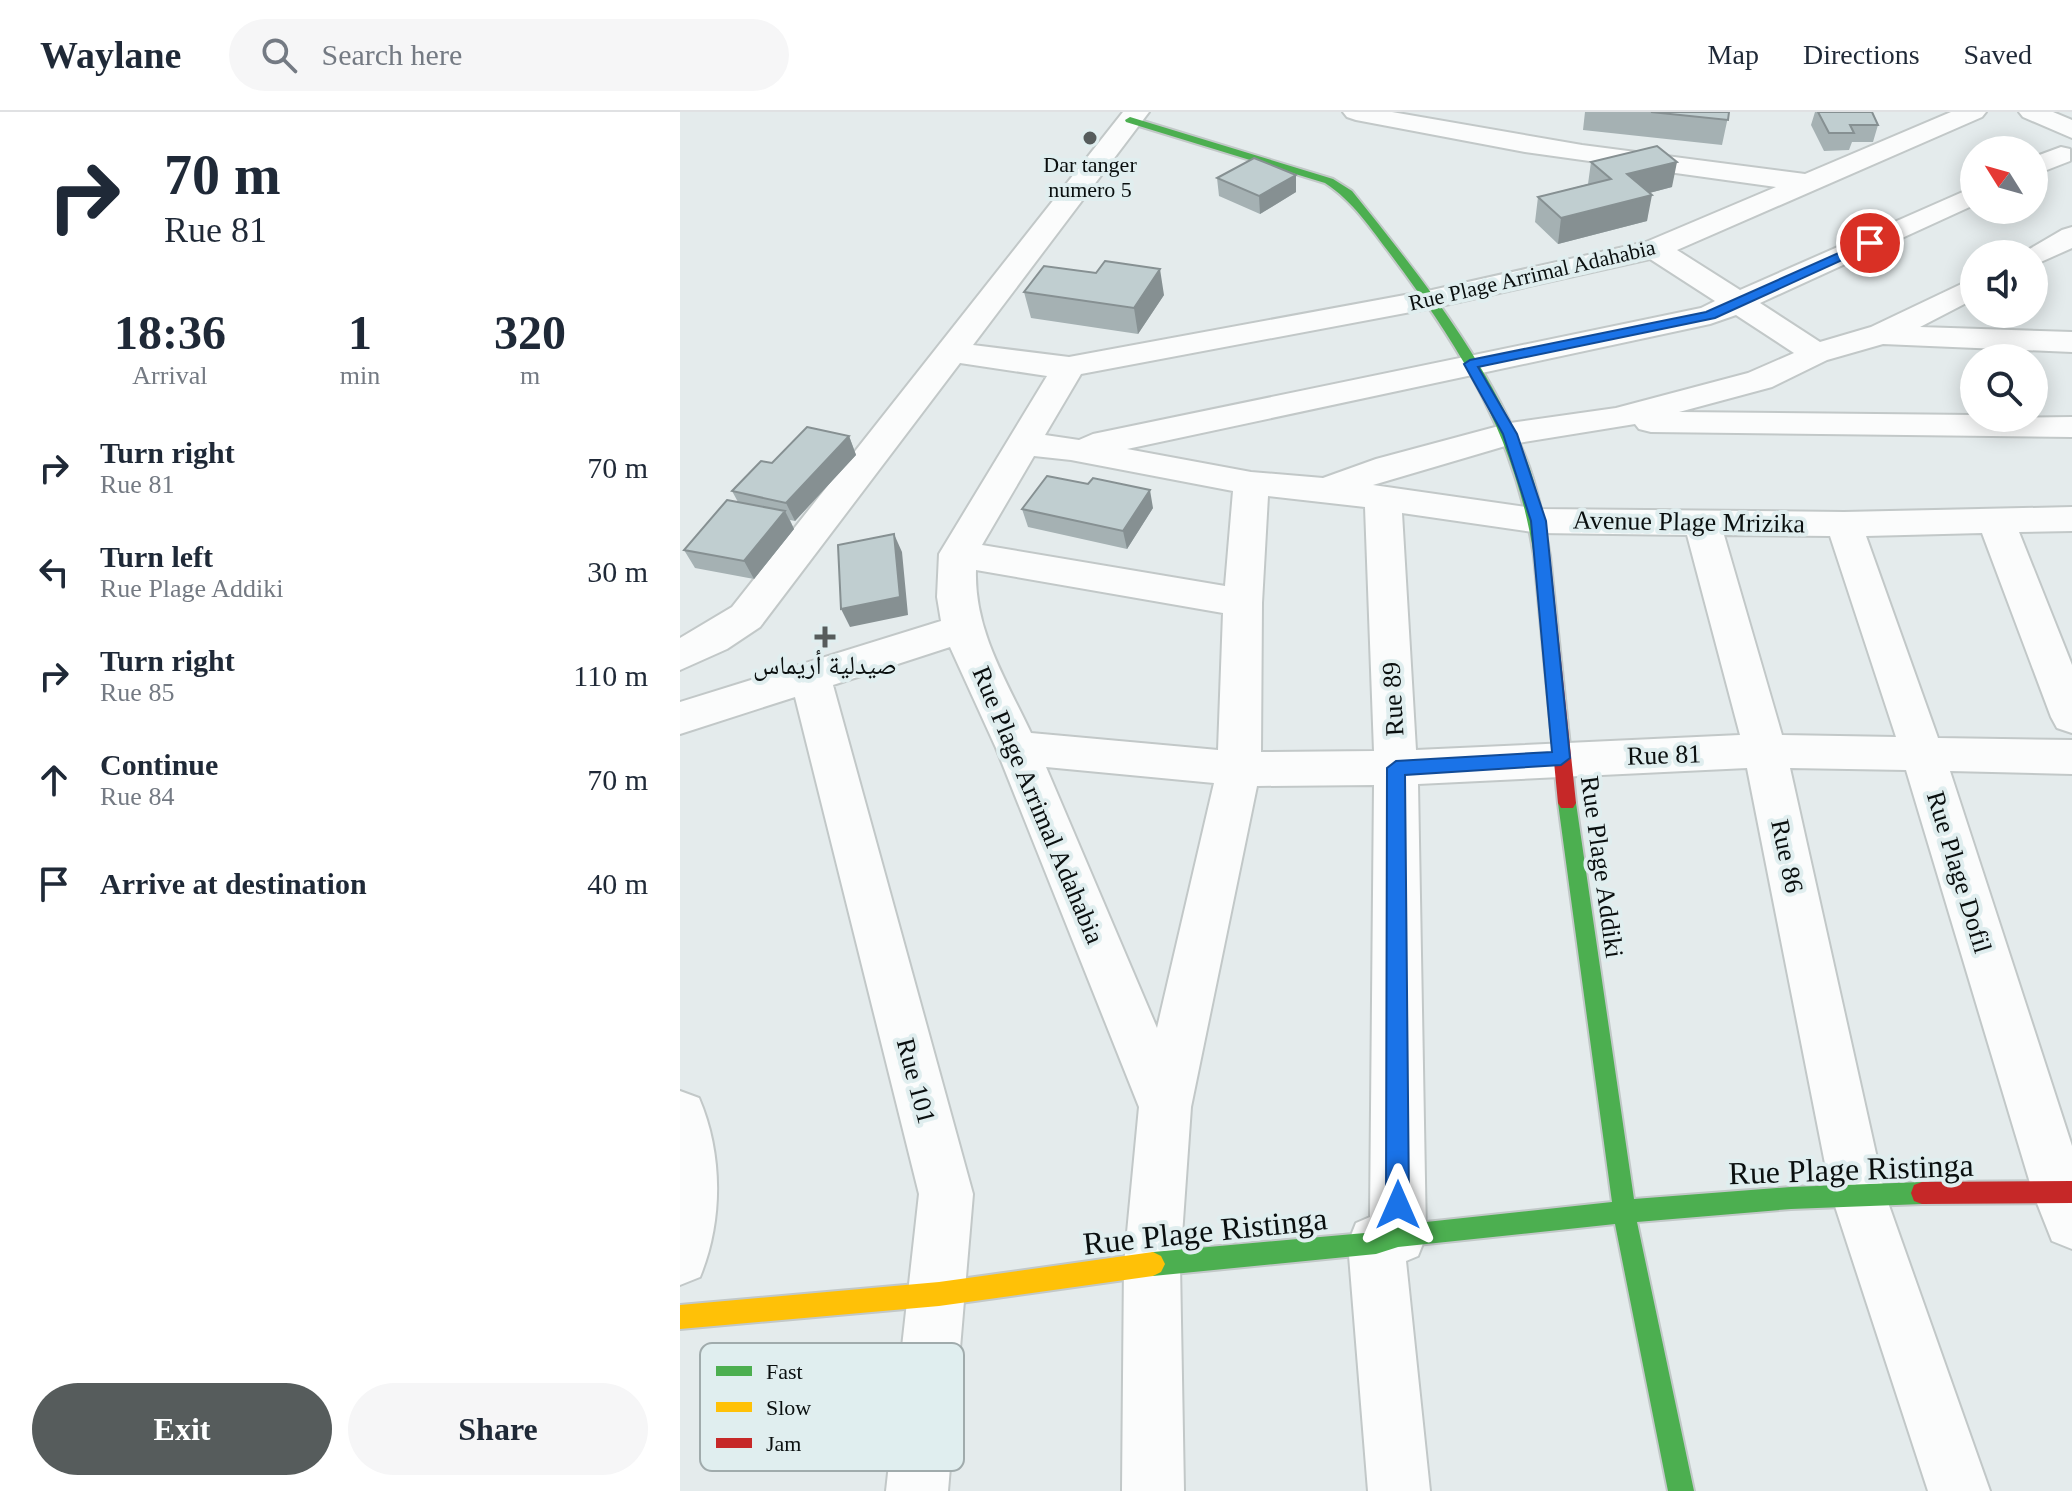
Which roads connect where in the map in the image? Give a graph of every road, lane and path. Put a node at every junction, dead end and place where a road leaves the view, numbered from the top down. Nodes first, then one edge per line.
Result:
1 (1356, 112) edge
2 (1973, 112) edge
3 (2032, 112) edge
4 (1133, 116) edge
5 (2072, 130) edge
6 (2061, 155) dead end
7 (2048, 161) edge
8 (1812, 183) junction
9 (1960, 201) edge
10 (2072, 236) edge
11 (1655, 249) junction
12 (2048, 249) edge
13 (1960, 294) edge
14 (1432, 299) junction
15 (1741, 302) junction
16 (1882, 334) junction
17 (2072, 342) edge
18 (953, 352) junction
19 (1816, 353) junction
20 (1470, 364) junction
21 (1069, 367) junction
22 (1617, 418) junction
23 (2072, 427) edge
24 (1510, 434) junction
25 (1024, 444) junction
26 (1071, 449) junction
27 (1251, 483) junction
28 (1326, 490) junction
29 (1383, 498) junction
30 (1995, 519) junction
31 (2072, 519) edge
32 (1539, 521) junction
33 (1702, 521) junction
34 (1844, 524) junction
35 (958, 554) junction
36 (1243, 603) junction
37 (962, 629) junction
38 (680, 655) edge
39 (811, 678) junction
40 (2072, 717) edge
41 (680, 718) edge
42 (1017, 748) junction
43 (1765, 751) junction
44 (1922, 752) junction
45 (2072, 757) edge
46 (1561, 758) junction
47 (1396, 768) junction
48 (1239, 769) junction
49 (1165, 1107) junction
50 (680, 1116) edge
51 (686, 1191) edge
52 (1858, 1194) junction
53 (2068, 1202) edge
54 (1624, 1211) junction
55 (1387, 1239) junction
56 (680, 1257) edge
57 (1152, 1264) junction
58 (939, 1294) junction
59 (680, 1317) edge
60 (934, 1343) edge
61 (919, 1471) edge
62 (917, 1491) edge
63 (1153, 1491) edge
64 (1399, 1491) edge
65 (1681, 1491) edge
66 (1959, 1491) edge

1 - 8 street
2 - 8 street, Rue Plage Arrimal Adahabia
3 - 5 street
4 - 14 street, Rue Plage Addiki
4 - 18 street
6 - 7 street
8 - 11 street, Rue Plage Arrimal Adahabia
9 - 15 street
10 - 12 street
11 - 14 street, Rue Plage Arrimal Adahabia
11 - 15 street
13 - 16 street
14 - 20 street, Rue Plage Addiki
14 - 21 street, Rue Plage Arrimal Adahabia
15 - 19 street
15 - 20 street
16 - 17 street
16 - 19 street
18 - 21 street, Rue Plage Arrimal Adahabia
18 - 38 street
19 - 22 street
20 - 24 street, Rue Plage Addiki
20 - 26 street
21 - 25 street, Rue Plage Arrimal Adahabia
22 - 23 street
22 - 24 street
24 - 28 street
24 - 32 street, Rue Plage Addiki
25 - 26 street, Avenue Plage Mrizika
25 - 35 street, Rue Plage Arrimal Adahabia
26 - 27 street, Avenue Plage Mrizika
27 - 28 street, Avenue Plage Mrizika
27 - 36 street
28 - 29 street, Avenue Plage Mrizika
29 - 32 street, Avenue Plage Mrizika
29 - 47 street, Rue 89
30 - 31 street, Avenue Plage Mrizika
30 - 34 street, Avenue Plage Mrizika
30 - 40 street
32 - 33 street, Avenue Plage Mrizika
32 - 46 street, Rue Plage Addiki
33 - 34 street, Avenue Plage Mrizika
33 - 43 street, Rue 86
34 - 44 street, Rue Plage Dofil
35 - 36 street
35 - 37 street, Rue Plage Arrimal Adahabia
36 - 48 street
37 - 39 street
37 - 42 street, Rue Plage Arrimal Adahabia
39 - 41 street
39 - 58 street, Rue 101
42 - 48 street, Rue 81
42 - 49 street, Rue Plage Arrimal Adahabia
43 - 44 street, Rue 81
43 - 46 street, Rue 81
43 - 52 street, Rue 86
44 - 45 street, Rue 81
44 - 53 street, Rue Plage Dofil
46 - 47 street, Rue 81
46 - 54 street, Rue Plage Addiki
47 - 48 street, Rue 81
47 - 55 street, Rue 89
48 - 49 street
49 - 57 street, Rue Plage Arrimal Adahabia
50 - 51 street
51 - 56 street
52 - 53 street, Rue Plage Ristinga
52 - 54 street, Rue Plage Ristinga
52 - 66 street, Rue 86
54 - 55 street, Rue Plage Ristinga
54 - 65 street, Rue Plage Addiki
55 - 57 street, Rue Plage Ristinga
55 - 64 street, Rue 89
57 - 58 street, Rue Plage Ristinga
57 - 63 street, Rue Plage Arrimal Adahabia
58 - 59 street, Rue Plage Ristinga
58 - 60 street, Rue 101
61 - 62 street, Rue 101

